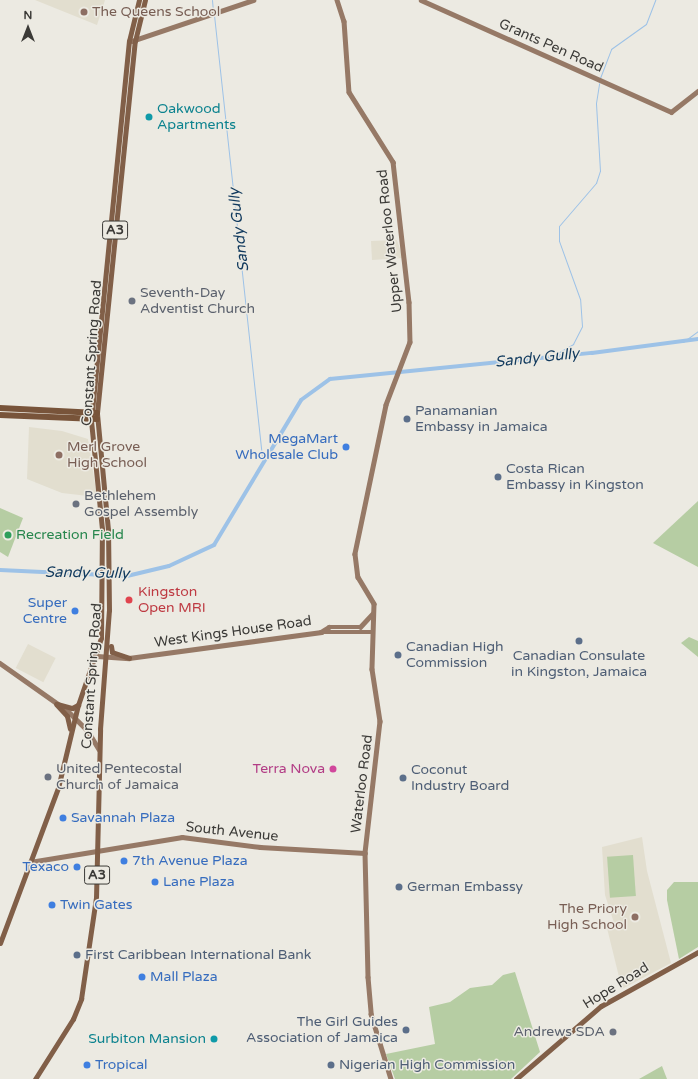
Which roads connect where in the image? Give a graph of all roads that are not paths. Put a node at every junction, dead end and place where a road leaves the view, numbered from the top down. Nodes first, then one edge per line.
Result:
1 (139, 0) edge
2 (145, 0) edge
3 (253, 0) edge
4 (337, 0) edge
5 (421, 0) edge
6 (128, 41) junction
7 (135, 41) junction
8 (698, 91) edge
9 (0, 408) edge
10 (0, 415) edge
11 (94, 416) junction
12 (367, 495) joint
13 (373, 613) junction
14 (109, 616) junction
15 (321, 632) junction
16 (372, 632) junction
17 (97, 656) junction
18 (108, 657) junction
19 (129, 658) junction
20 (0, 663) edge
21 (56, 704) junction
22 (78, 705) junction
23 (74, 718) junction
24 (70, 744) junction
25 (99, 749) junction
26 (98, 851) junction
27 (365, 853) junction
28 (30, 862) junction
29 (0, 943) edge
30 (698, 952) edge
31 (35, 1079) edge
32 (391, 1079) edge
33 (516, 1079) edge

1 - 6 main road, Constant Spring Road / A3
2 - 7 main road, Constant Spring Road / A3
3 - 7 main road
4 - 12 main road, Upper Waterloo Road
5 - 8 main road, Grants Pen Road
6 - 7 main road
6 - 11 main road, Constant Spring Road / A3
7 - 11 main road, Constant Spring Road / A3
9 - 11 highway
10 - 11 highway
11 - 14 main road, Constant Spring Road / A3
11 - 17 main road, Constant Spring Road / A3
12 - 13 main road, Waterloo Road
13 - 15 main road
13 - 16 main road, Waterloo Road
14 - 18 main road, Constant Spring Road / A3
14 - 19 main road
15 - 16 main road, West Kings House Road
15 - 19 main road, West Kings House Road
16 - 27 main road, Waterloo Road
17 - 18 main road, West Kings House Road
17 - 22 main road, A3
18 - 19 main road, West Kings House Road
18 - 25 main road, Constant Spring Road / A3
20 - 21 main road
21 - 22 main road
21 - 23 main road
21 - 24 main road
22 - 23 main road, A3
23 - 24 main road, A3
23 - 25 main road
24 - 28 main road, A3
25 - 26 main road, Constant Spring Road / A3
26 - 27 main road, South Avenue
26 - 28 main road, South Avenue
26 - 31 main road, Constant Spring Road / A3
27 - 32 main road, Waterloo Road
28 - 29 main road, A3
30 - 33 main road, Hope Road

